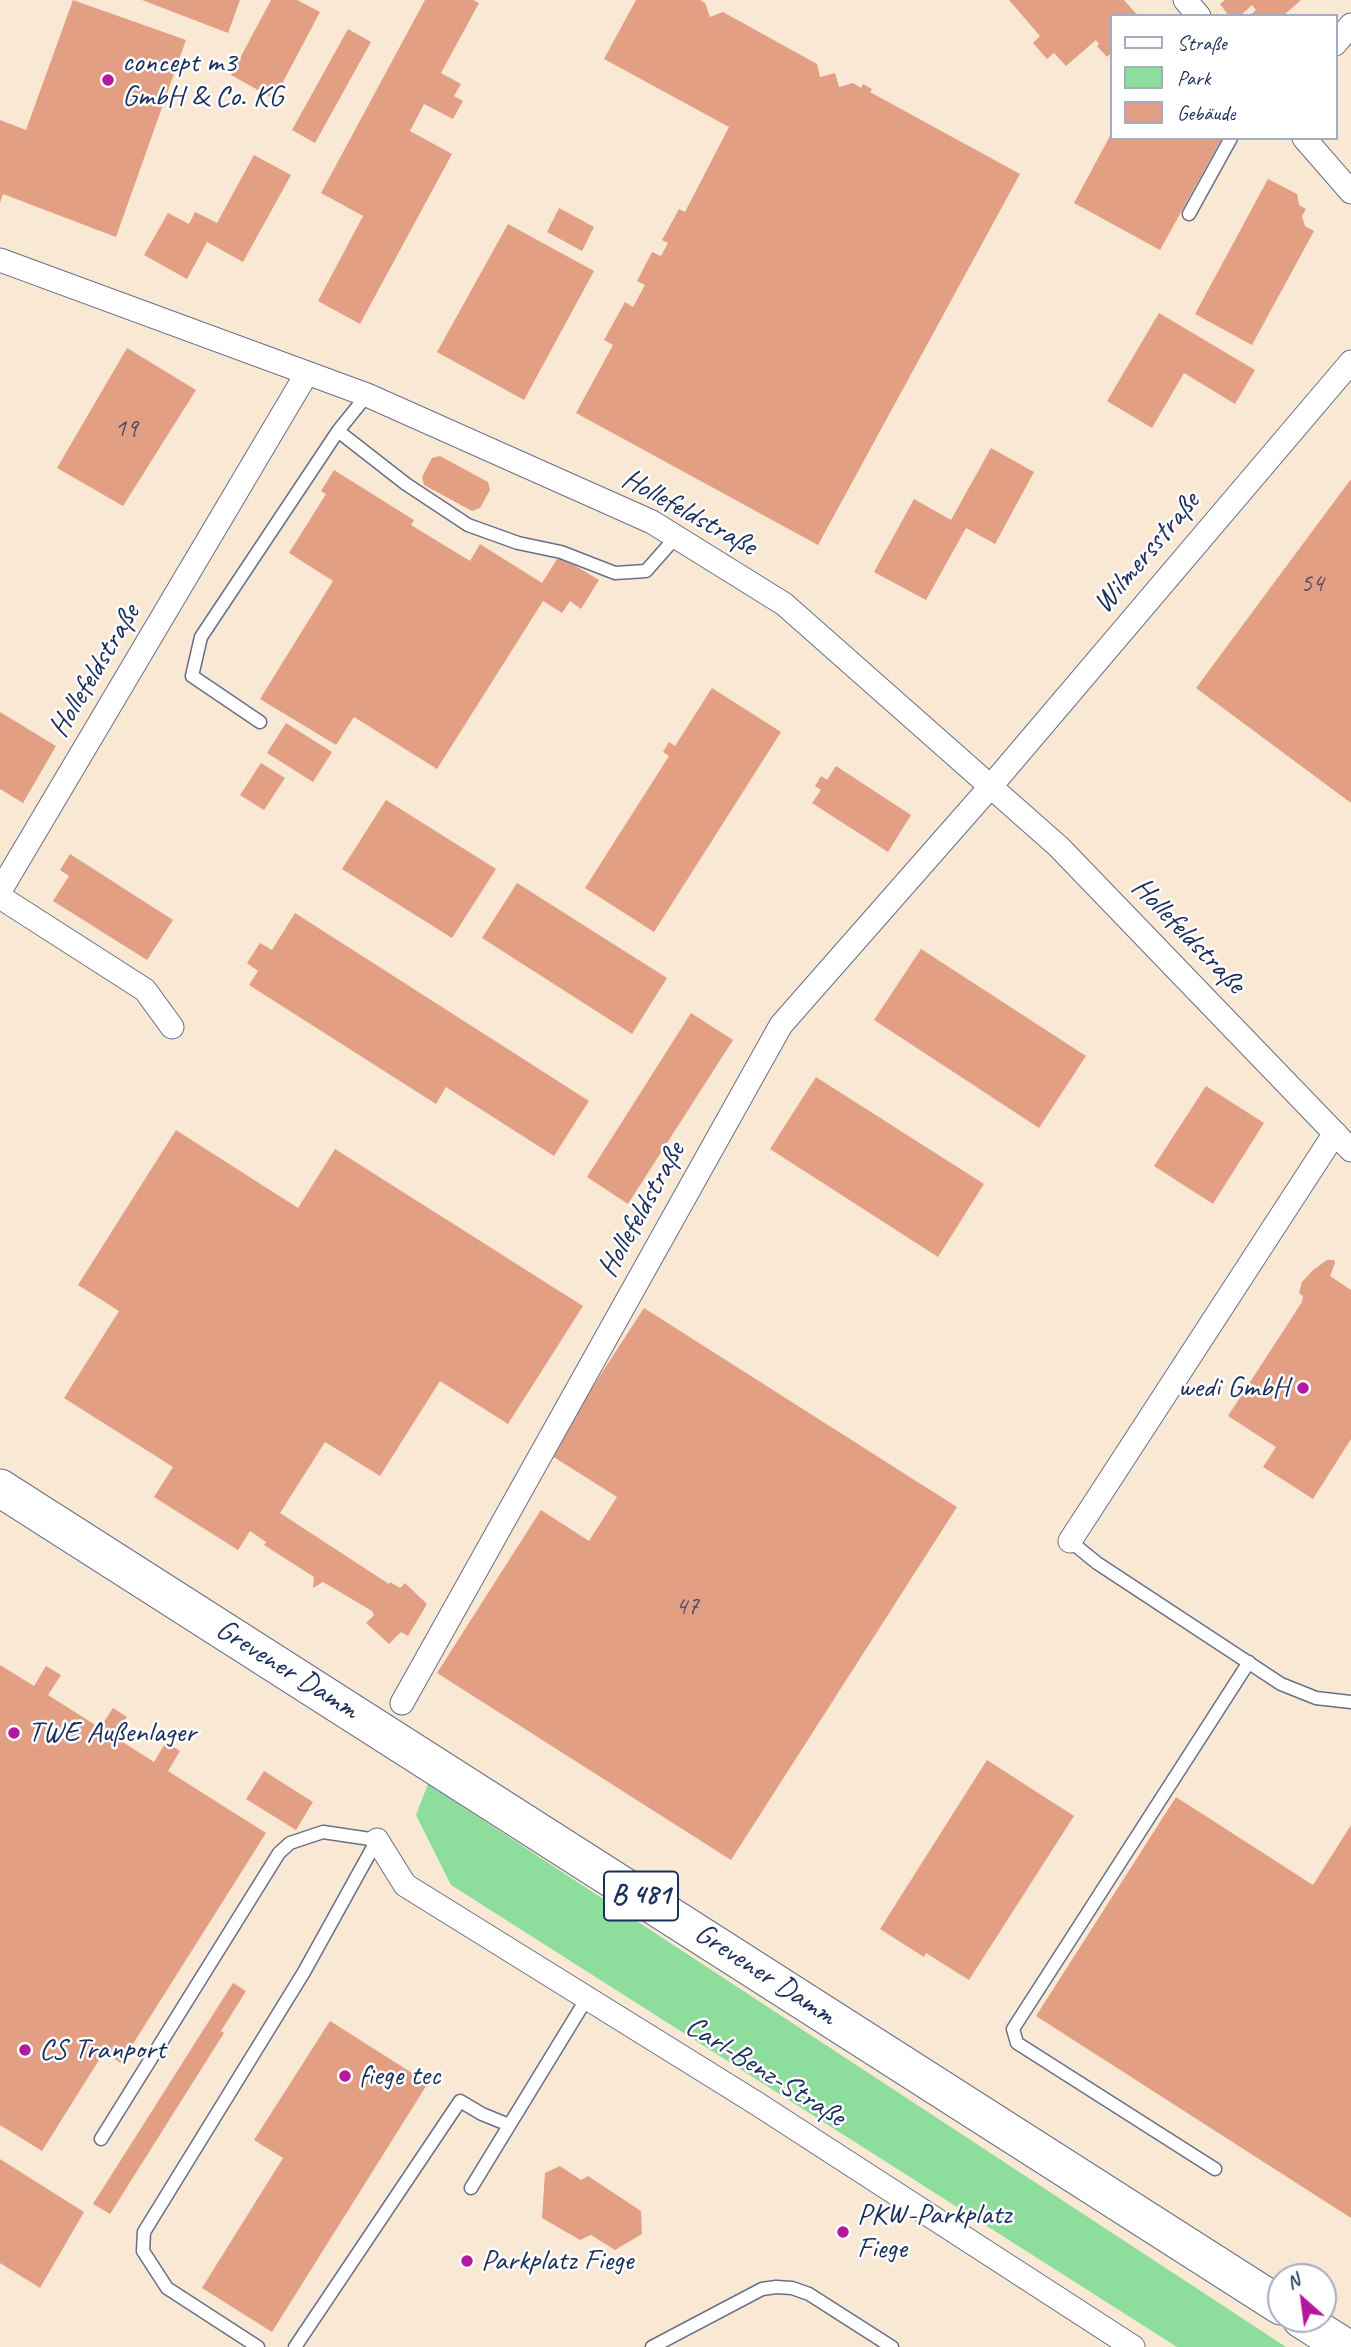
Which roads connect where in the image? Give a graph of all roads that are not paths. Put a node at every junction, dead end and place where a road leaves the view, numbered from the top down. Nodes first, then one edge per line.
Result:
1 (1185, 0) edge
2 (1197, 14) edge
3 (1351, 25) edge
4 (1337, 42) edge
5 (1230, 140) edge
6 (1306, 140) edge
7 (1351, 192) edge
8 (1189, 214) dead end
9 (0, 260) edge
10 (1351, 362) edge
11 (307, 373) junction
12 (367, 395) junction
13 (338, 431) junction
14 (676, 537) junction
15 (260, 722) dead end
16 (991, 786) junction
17 (0, 891) edge
18 (0, 897) edge
19 (172, 1027) dead end
20 (1343, 1142) edge
21 (0, 1488) edge
22 (1070, 1541) joint
23 (1249, 1662) junction
24 (1351, 1702) edge
25 (402, 1703) dead end
26 (377, 1840) junction
27 (587, 1997) junction
28 (509, 2125) junction
29 (101, 2139) dead end
30 (1215, 2169) dead end
31 (471, 2188) dead end
32 (1267, 2297) edge
33 (1323, 2333) edge
34 (258, 2347) edge
35 (295, 2347) edge
36 (652, 2347) edge
37 (892, 2347) edge
38 (1133, 2347) edge
39 (1345, 2347) edge

1 - 2 street
3 - 4 street
5 - 8 lane
6 - 7 street
9 - 11 street, Hollefeldstraße
10 - 16 street, Wilmersstraße
11 - 12 street, Hollefeldstraße
11 - 17 street, Hollefeldstraße
12 - 13 lane
12 - 14 street, Hollefeldstraße
13 - 14 lane
13 - 15 lane
14 - 16 street, Hollefeldstraße
16 - 20 street, Hollefeldstraße
16 - 25 street, Hollefeldstraße
18 - 19 street
20 - 22 street, Hollefeldstraße
21 - 32 main road, Grevener Damm / B 481
22 - 23 lane
23 - 24 lane
23 - 30 lane
26 - 27 street, Carl-Benz-Straße
26 - 29 lane
26 - 34 lane
27 - 28 lane
27 - 38 street, Carl-Benz-Straße
28 - 31 lane
28 - 35 lane
33 - 39 main road
36 - 37 lane

